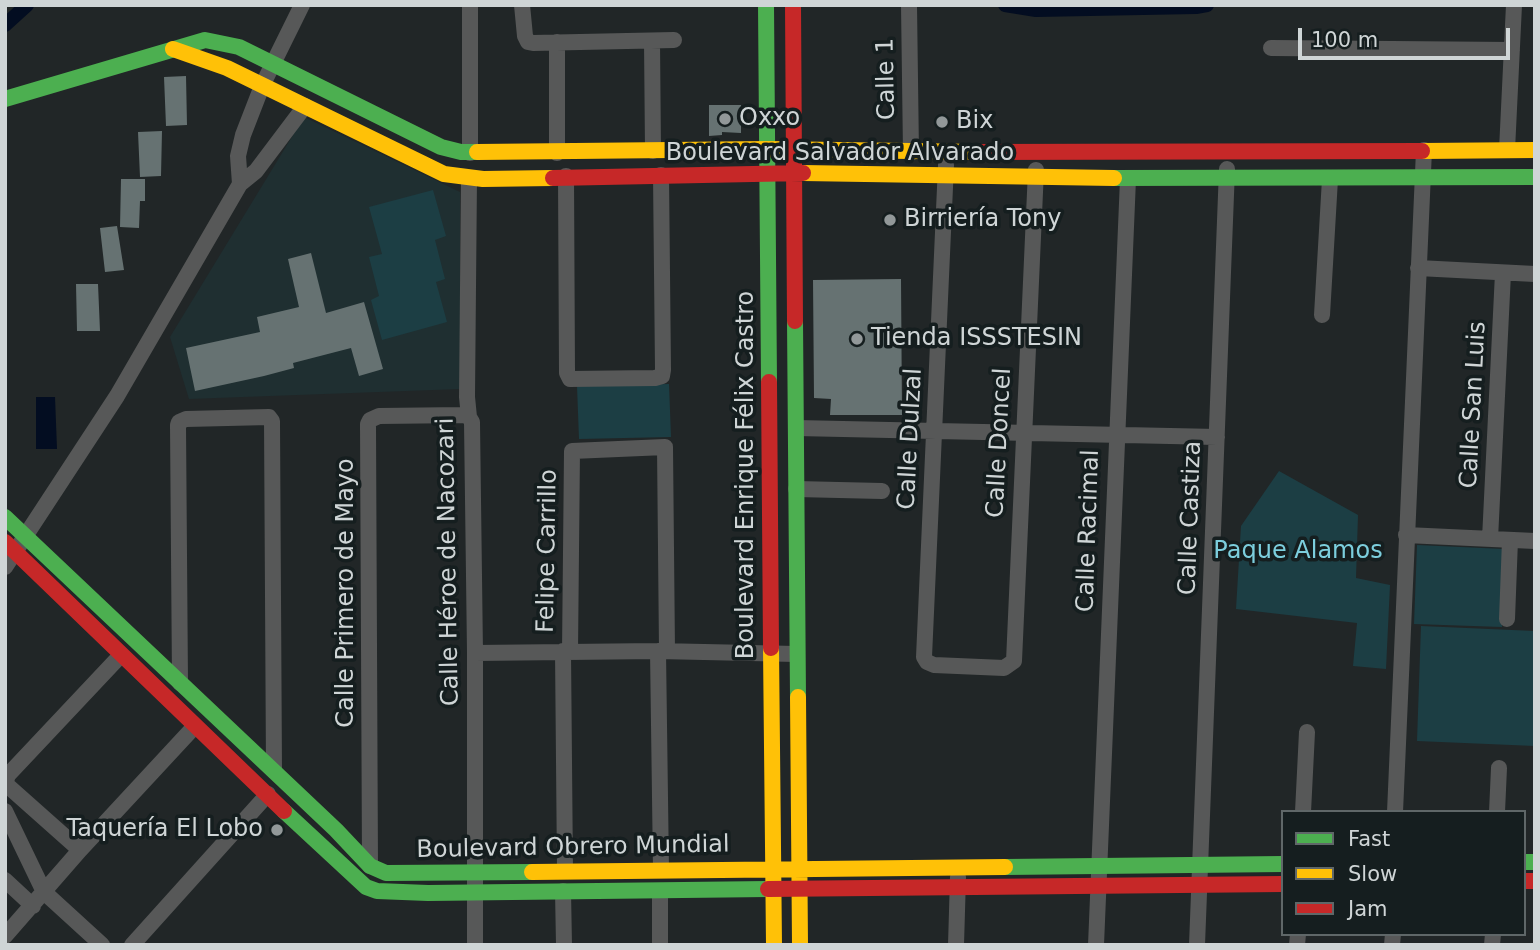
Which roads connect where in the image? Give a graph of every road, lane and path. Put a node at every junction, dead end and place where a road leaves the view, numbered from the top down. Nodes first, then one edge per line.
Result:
1 (302, 5) edge
2 (470, 5) edge
3 (522, 5) edge
4 (766, 5) edge
5 (793, 5) edge
6 (909, 5) edge
7 (1514, 5) edge
8 (674, 40) dead end
9 (652, 41) junction
10 (557, 42) junction
11 (1271, 48) dead end
12 (173, 49) junction
13 (1512, 50) junction
14 (273, 63) junction
15 (262, 86) junction
16 (5, 99) edge
17 (305, 106) junction
18 (768, 149) junction
19 (795, 149) junction
20 (693, 150) junction
21 (1424, 150) junction
22 (1507, 150) junction
23 (1535, 150) edge
24 (653, 151) junction
25 (532, 152) junction
26 (946, 152) junction
27 (470, 153) junction
28 (558, 153) junction
29 (911, 153) junction
30 (1034, 153) junction
31 (1228, 153) junction
32 (768, 173) junction
33 (795, 173) junction
34 (694, 174) junction
35 (662, 175) junction
36 (566, 176) junction
37 (946, 176) junction
38 (533, 177) junction
39 (1535, 177) edge
40 (469, 178) junction
41 (1036, 178) junction
42 (1226, 178) junction
43 (1422, 178) junction
44 (1128, 179) junction
45 (1330, 179) junction
46 (240, 184) junction
47 (1418, 268) junction
48 (1503, 273) junction
49 (1535, 274) edge
50 (1322, 315) dead end
51 (469, 417) junction
52 (796, 428) junction
53 (934, 431) junction
54 (1023, 433) junction
55 (1116, 435) junction
56 (1217, 437) junction
57 (796, 489) junction
58 (882, 491) dead end
59 (5, 517) edge
60 (1405, 535) junction
61 (26, 536) junction
62 (1490, 539) junction
63 (1510, 540) junction
64 (1535, 541) edge
65 (10, 548) edge
66 (5, 567) edge
67 (1507, 619) dead end
68 (662, 651) junction
69 (566, 652) junction
70 (475, 653) junction
71 (771, 654) junction
72 (796, 654) junction
73 (121, 655) junction
74 (1009, 666) joint
75 (180, 683) junction
76 (195, 726) junction
77 (1307, 732) dead end
78 (240, 739) junction
79 (225, 755) junction
80 (1499, 768) dead end
81 (274, 771) junction
82 (268, 794) junction
83 (1303, 810) edge
84 (1395, 810) edge
85 (1497, 810) edge
86 (5, 811) edge
87 (80, 850) junction
88 (1200, 864) junction
89 (1281, 864) edge
90 (1100, 865) junction
91 (370, 866) junction
92 (958, 867) junction
93 (773, 869) junction
94 (800, 869) junction
95 (619, 870) junction
96 (661, 870) junction
97 (565, 871) junction
98 (475, 872) junction
99 (5, 880) edge
100 (1099, 884) junction
101 (1281, 884) edge
102 (1199, 885) junction
103 (958, 886) junction
104 (774, 889) junction
105 (800, 889) junction
106 (618, 890) junction
107 (475, 891) junction
108 (563, 891) junction
109 (660, 891) junction
110 (44, 892) junction
111 (33, 906) junction
112 (5, 936) edge
113 (103, 945) edge
114 (132, 945) edge
115 (475, 945) edge
116 (564, 945) edge
117 (660, 945) edge
118 (774, 945) edge
119 (800, 945) edge
120 (956, 945) edge
121 (1096, 945) edge
122 (1197, 945) edge

1 - 14 street
2 - 27 street
3 - 10 street
4 - 18 street, Boulevard Enrique Félix Castro
5 - 19 street, Boulevard Enrique Félix Castro
6 - 29 street, Calle 1
7 - 13 street
8 - 9 street
9 - 10 street
9 - 24 street
10 - 28 street
11 - 13 street
12 - 14 street, Boulevard Salvador Alvarado
12 - 15 street, Boulevard Salvador Alvarado
12 - 16 street, Boulevard Salvador Alvarado
13 - 22 street
14 - 15 street
14 - 27 street, Boulevard Salvador Alvarado
15 - 17 street, Boulevard Salvador Alvarado
15 - 46 street
17 - 40 street, Boulevard Salvador Alvarado
17 - 46 street
18 - 19 street, Boulevard Salvador Alvarado
18 - 20 street, Boulevard Salvador Alvarado
18 - 32 street, Boulevard Enrique Félix Castro
19 - 29 street, Boulevard Salvador Alvarado
19 - 33 street, Boulevard Enrique Félix Castro
20 - 24 street, Boulevard Salvador Alvarado
20 - 34 street
21 - 22 street, Boulevard Salvador Alvarado
21 - 31 street, Boulevard Salvador Alvarado
21 - 43 street
22 - 23 street, Boulevard Salvador Alvarado
24 - 28 street, Boulevard Salvador Alvarado
25 - 27 street, Boulevard Salvador Alvarado
25 - 28 street, Boulevard Salvador Alvarado
25 - 38 street
26 - 29 street, Boulevard Salvador Alvarado
26 - 30 street, Boulevard Salvador Alvarado
26 - 37 street, Calle Dulzal
30 - 31 street, Boulevard Salvador Alvarado
30 - 41 street, Calle Doncel
31 - 42 street, Calle Castiza
32 - 33 street, Boulevard Salvador Alvarado
32 - 34 street, Boulevard Salvador Alvarado
32 - 71 street, Boulevard Enrique Félix Castro
33 - 37 street, Boulevard Salvador Alvarado
33 - 52 street, Boulevard Enrique Félix Castro
34 - 35 street, Boulevard Salvador Alvarado
35 - 36 street, Boulevard Salvador Alvarado
35 - 36 street
36 - 38 street, Boulevard Salvador Alvarado
37 - 41 street, Boulevard Salvador Alvarado
37 - 53 street, Calle Dulzal
38 - 40 street, Boulevard Salvador Alvarado
39 - 43 street, Boulevard Salvador Alvarado
40 - 51 street, Calle Héroe de Nacozari
41 - 44 street, Boulevard Salvador Alvarado
41 - 54 street, Calle Doncel
42 - 44 street, Boulevard Salvador Alvarado
42 - 45 street, Boulevard Salvador Alvarado
42 - 56 street, Calle Castiza
43 - 45 street, Boulevard Salvador Alvarado
43 - 47 street
44 - 55 street, Calle Racimal
45 - 50 street
46 - 61 street
47 - 48 street
47 - 60 street
48 - 49 street
48 - 62 street, Calle San Luis
51 - 70 street, Calle Héroe de Nacozari
51 - 91 street, Calle Primero de Mayo
52 - 53 street
52 - 57 street, Boulevard Enrique Félix Castro
53 - 54 street
53 - 74 street, Calle Dulzal
54 - 55 street
54 - 74 street, Calle Doncel
55 - 56 street
55 - 90 street, Calle Racimal
56 - 88 street, Calle Castiza
57 - 58 street
57 - 72 street, Boulevard Enrique Félix Castro
59 - 61 street
60 - 62 street
60 - 84 street
61 - 65 street
61 - 75 street
62 - 63 street
63 - 64 street
63 - 67 street
65 - 66 street
65 - 73 street, Boulevard Obrero Mundial
68 - 69 street
68 - 69 street, Felipe Carrillo
68 - 71 street
68 - 96 street
69 - 70 street
69 - 97 street, Felipe Carrillo
70 - 98 street, Calle Héroe de Nacozari
71 - 72 street
71 - 93 street, Boulevard Enrique Félix Castro
72 - 94 street, Boulevard Enrique Félix Castro
73 - 76 street, Boulevard Obrero Mundial
73 - 87 street
75 - 78 street
75 - 81 street
76 - 79 street, Boulevard Obrero Mundial
76 - 87 street
77 - 83 street
78 - 79 street
78 - 81 street
79 - 82 street, Boulevard Obrero Mundial
80 - 85 street
81 - 91 street
82 - 107 street, Boulevard Obrero Mundial
82 - 114 street
86 - 110 street
87 - 110 street
88 - 89 street, Boulevard Obrero Mundial
88 - 90 street, Boulevard Obrero Mundial
88 - 102 street, Calle Castiza
90 - 92 street, Boulevard Obrero Mundial
90 - 100 street, Calle Racimal
91 - 98 street, Boulevard Obrero Mundial
92 - 94 street, Boulevard Obrero Mundial
92 - 103 street
93 - 94 street, Boulevard Obrero Mundial
93 - 96 street, Boulevard Obrero Mundial
93 - 104 street, Boulevard Enrique Félix Castro
94 - 105 street, Boulevard Enrique Félix Castro
95 - 96 street, Boulevard Obrero Mundial
95 - 97 street, Boulevard Obrero Mundial
95 - 106 street
97 - 98 street, Boulevard Obrero Mundial
98 - 107 street, Calle Héroe de Nacozari
99 - 111 street
100 - 102 street, Boulevard Obrero Mundial
100 - 103 street, Boulevard Obrero Mundial
100 - 121 street, Calle Racimal
101 - 102 street, Boulevard Obrero Mundial
102 - 122 street, Calle Castiza
103 - 105 street, Boulevard Obrero Mundial
103 - 120 street
104 - 105 street, Boulevard Obrero Mundial
104 - 109 street, Boulevard Obrero Mundial
104 - 118 street, Boulevard Enrique Félix Castro
105 - 119 street, Boulevard Enrique Félix Castro
106 - 108 street, Boulevard Obrero Mundial
106 - 109 street, Boulevard Obrero Mundial
107 - 108 street, Boulevard Obrero Mundial
107 - 115 street, Calle Héroe de Nacozari
108 - 116 street
109 - 117 street
110 - 111 street
110 - 113 street
111 - 112 street

